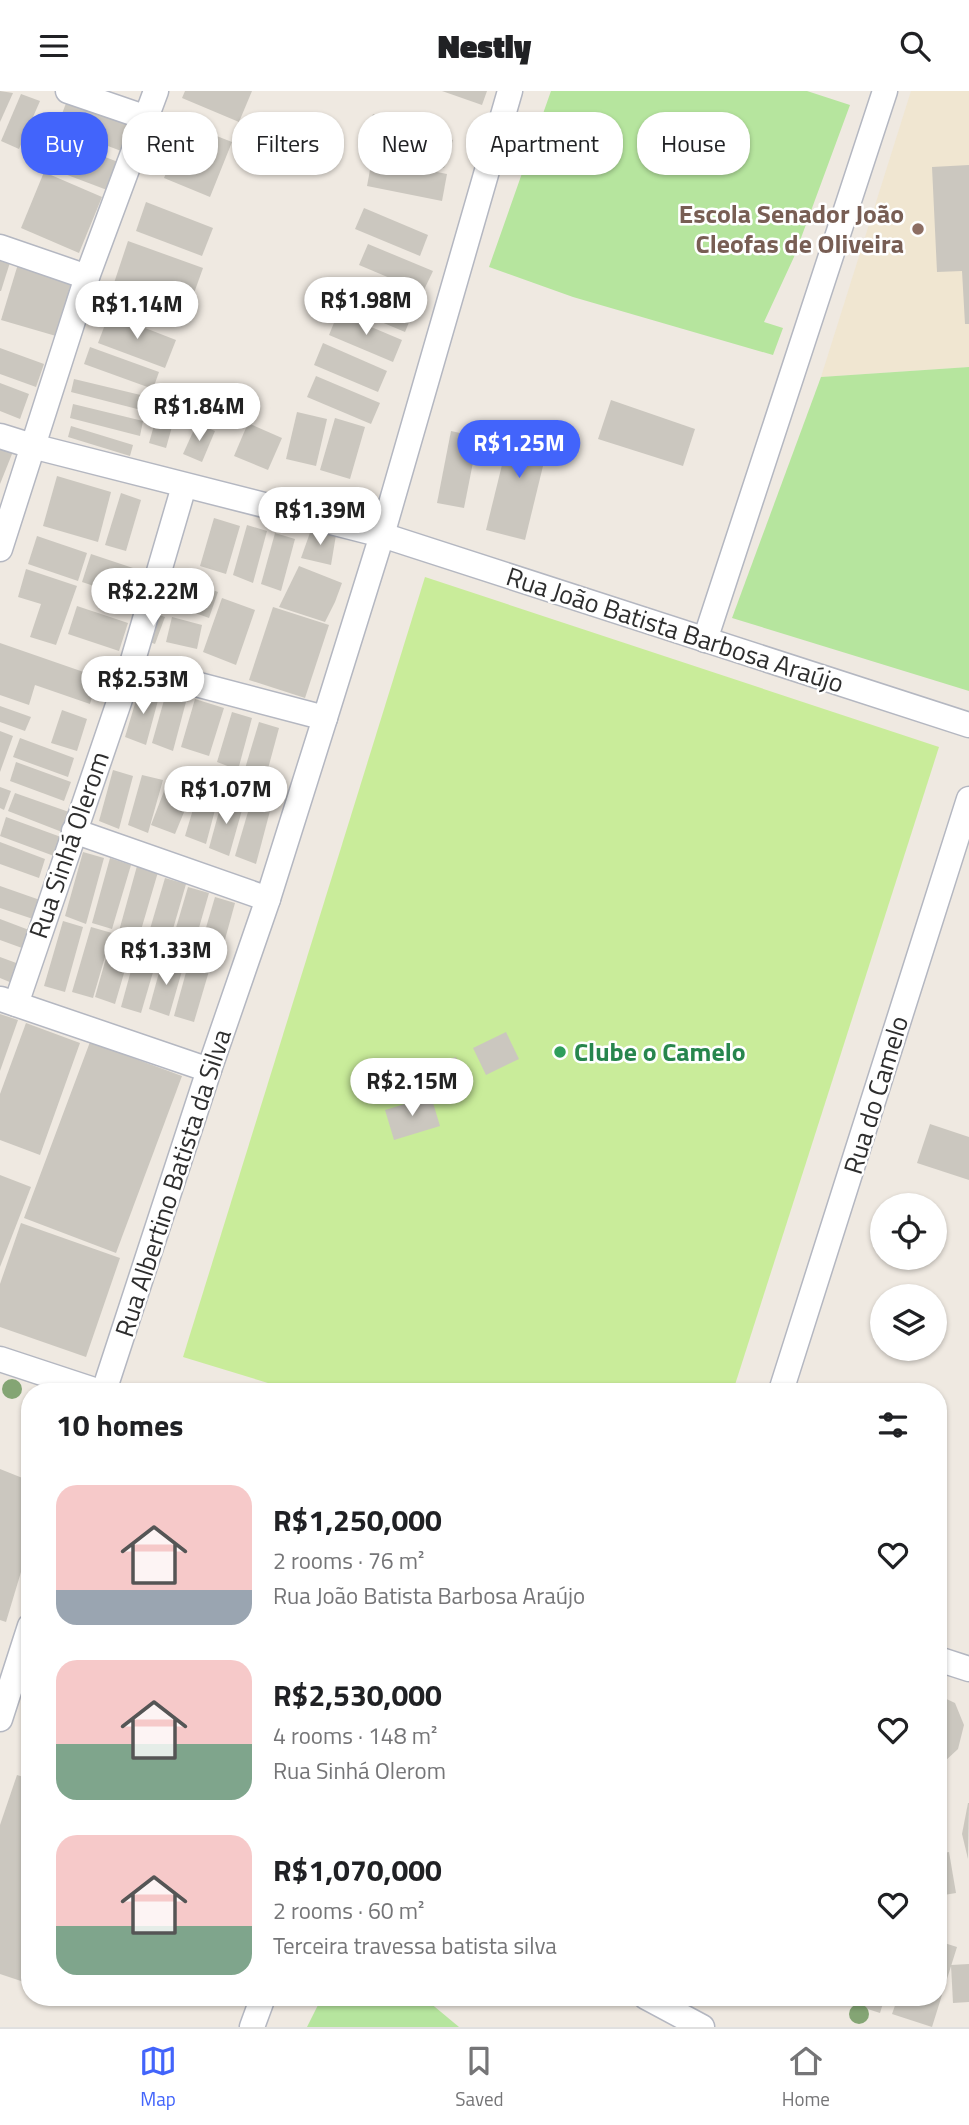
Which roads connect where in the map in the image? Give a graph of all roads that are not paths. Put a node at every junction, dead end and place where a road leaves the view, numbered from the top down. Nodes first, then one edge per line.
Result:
1 (68, 91) edge
2 (156, 91) edge
3 (510, 91) edge
4 (885, 91) edge
5 (129, 112) edge
6 (149, 112) edge
7 (126, 175) edge
8 (0, 247) edge
9 (87, 278) junction
10 (0, 436) edge
11 (32, 446) junction
12 (184, 486) junction
13 (382, 535) junction
14 (0, 549) edge
15 (705, 640) junction
16 (131, 667) junction
17 (325, 717) junction
18 (969, 725) edge
19 (969, 799) edge
20 (74, 831) junction
21 (268, 899) junction
22 (8, 1001) edge
23 (209, 1070) junction
24 (0, 1359) edge
25 (73, 1383) edge
26 (107, 1383) edge
27 (784, 1383) edge
28 (21, 1639) edge
29 (10, 1655) edge
30 (947, 1662) edge
31 (969, 1669) edge
32 (0, 1719) edge
33 (260, 2006) edge
34 (663, 2006) edge
35 (252, 2027) edge
36 (702, 2027) edge

1 - 5 street
2 - 6 street
3 - 13 street, Rua Albertino Batista da Silva
4 - 15 street
7 - 9 street
8 - 9 street
9 - 11 street
10 - 11 street, Rua João Batista Barbosa Araújo
11 - 12 street, Rua João Batista Barbosa Araújo
11 - 14 street
12 - 13 street, Rua João Batista Barbosa Araújo
12 - 16 street, Rua Sinhá Olerom
13 - 15 street, Rua João Batista Barbosa Araújo
13 - 17 street, Rua Albertino Batista da Silva
15 - 18 street, Rua João Batista Barbosa Araújo
16 - 17 street
16 - 20 street, Rua Sinhá Olerom
17 - 21 street, Rua Albertino Batista da Silva
19 - 27 street, Rua do Camelo
20 - 21 street
20 - 22 street, Rua Sinhá Olerom
21 - 23 street, Rua Albertino Batista da Silva
22 - 23 street
23 - 26 street, Rua Albertino Batista da Silva
24 - 25 street
28 - 29 street
29 - 32 street
30 - 31 street
33 - 35 street
34 - 36 street

